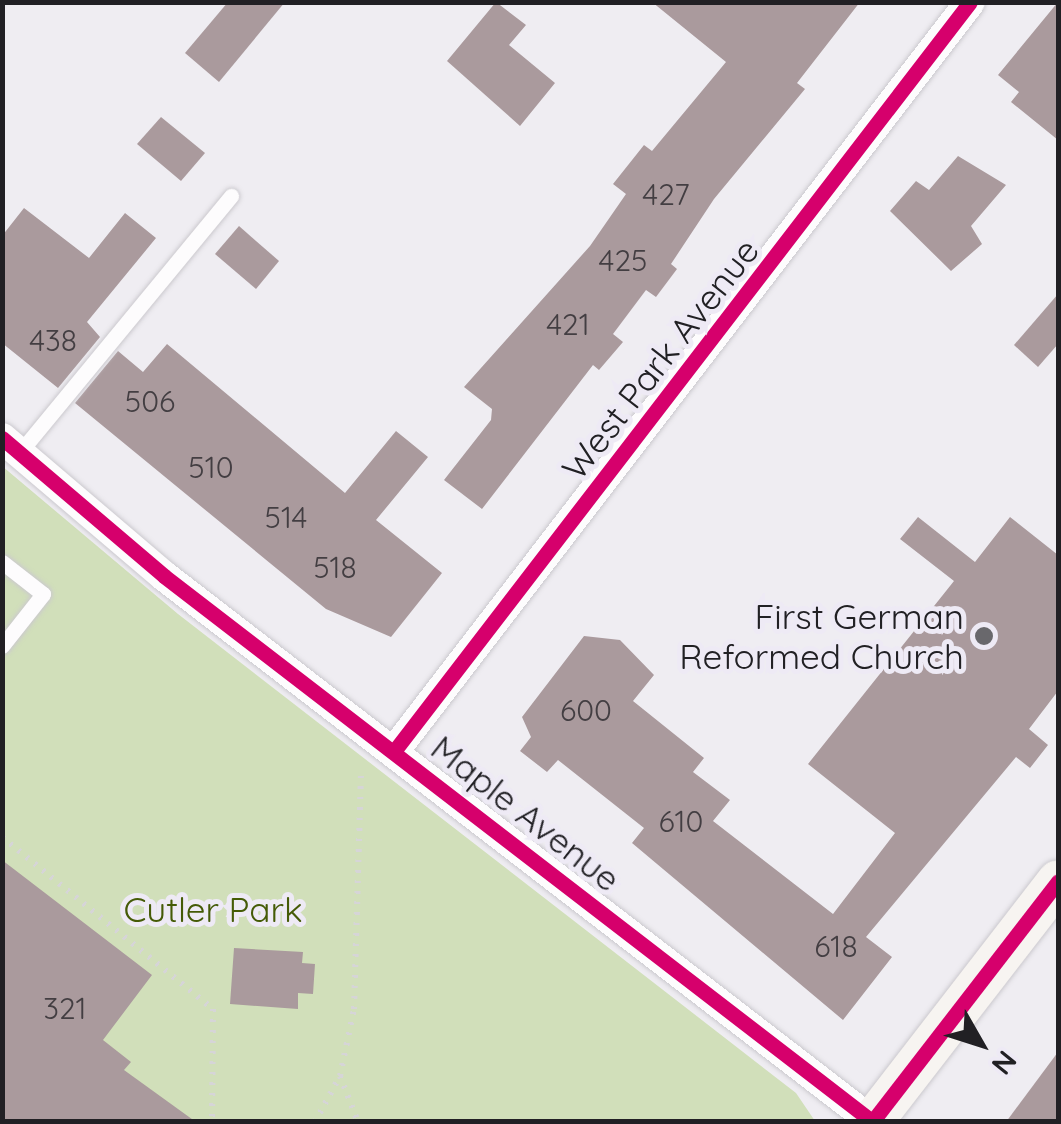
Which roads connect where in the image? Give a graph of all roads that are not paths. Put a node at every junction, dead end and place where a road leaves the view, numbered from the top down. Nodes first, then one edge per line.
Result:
1 (970, 2) edge
2 (231, 196) dead end
3 (8, 444) edge
4 (2, 562) edge
5 (2, 646) edge
6 (395, 750) junction
7 (1058, 881) edge
8 (872, 1121) edge

1 - 6 street, West Park Avenue
2 - 3 lane
3 - 6 street, Maple Avenue
4 - 5 lane
6 - 8 street, Maple Avenue
7 - 8 main road

